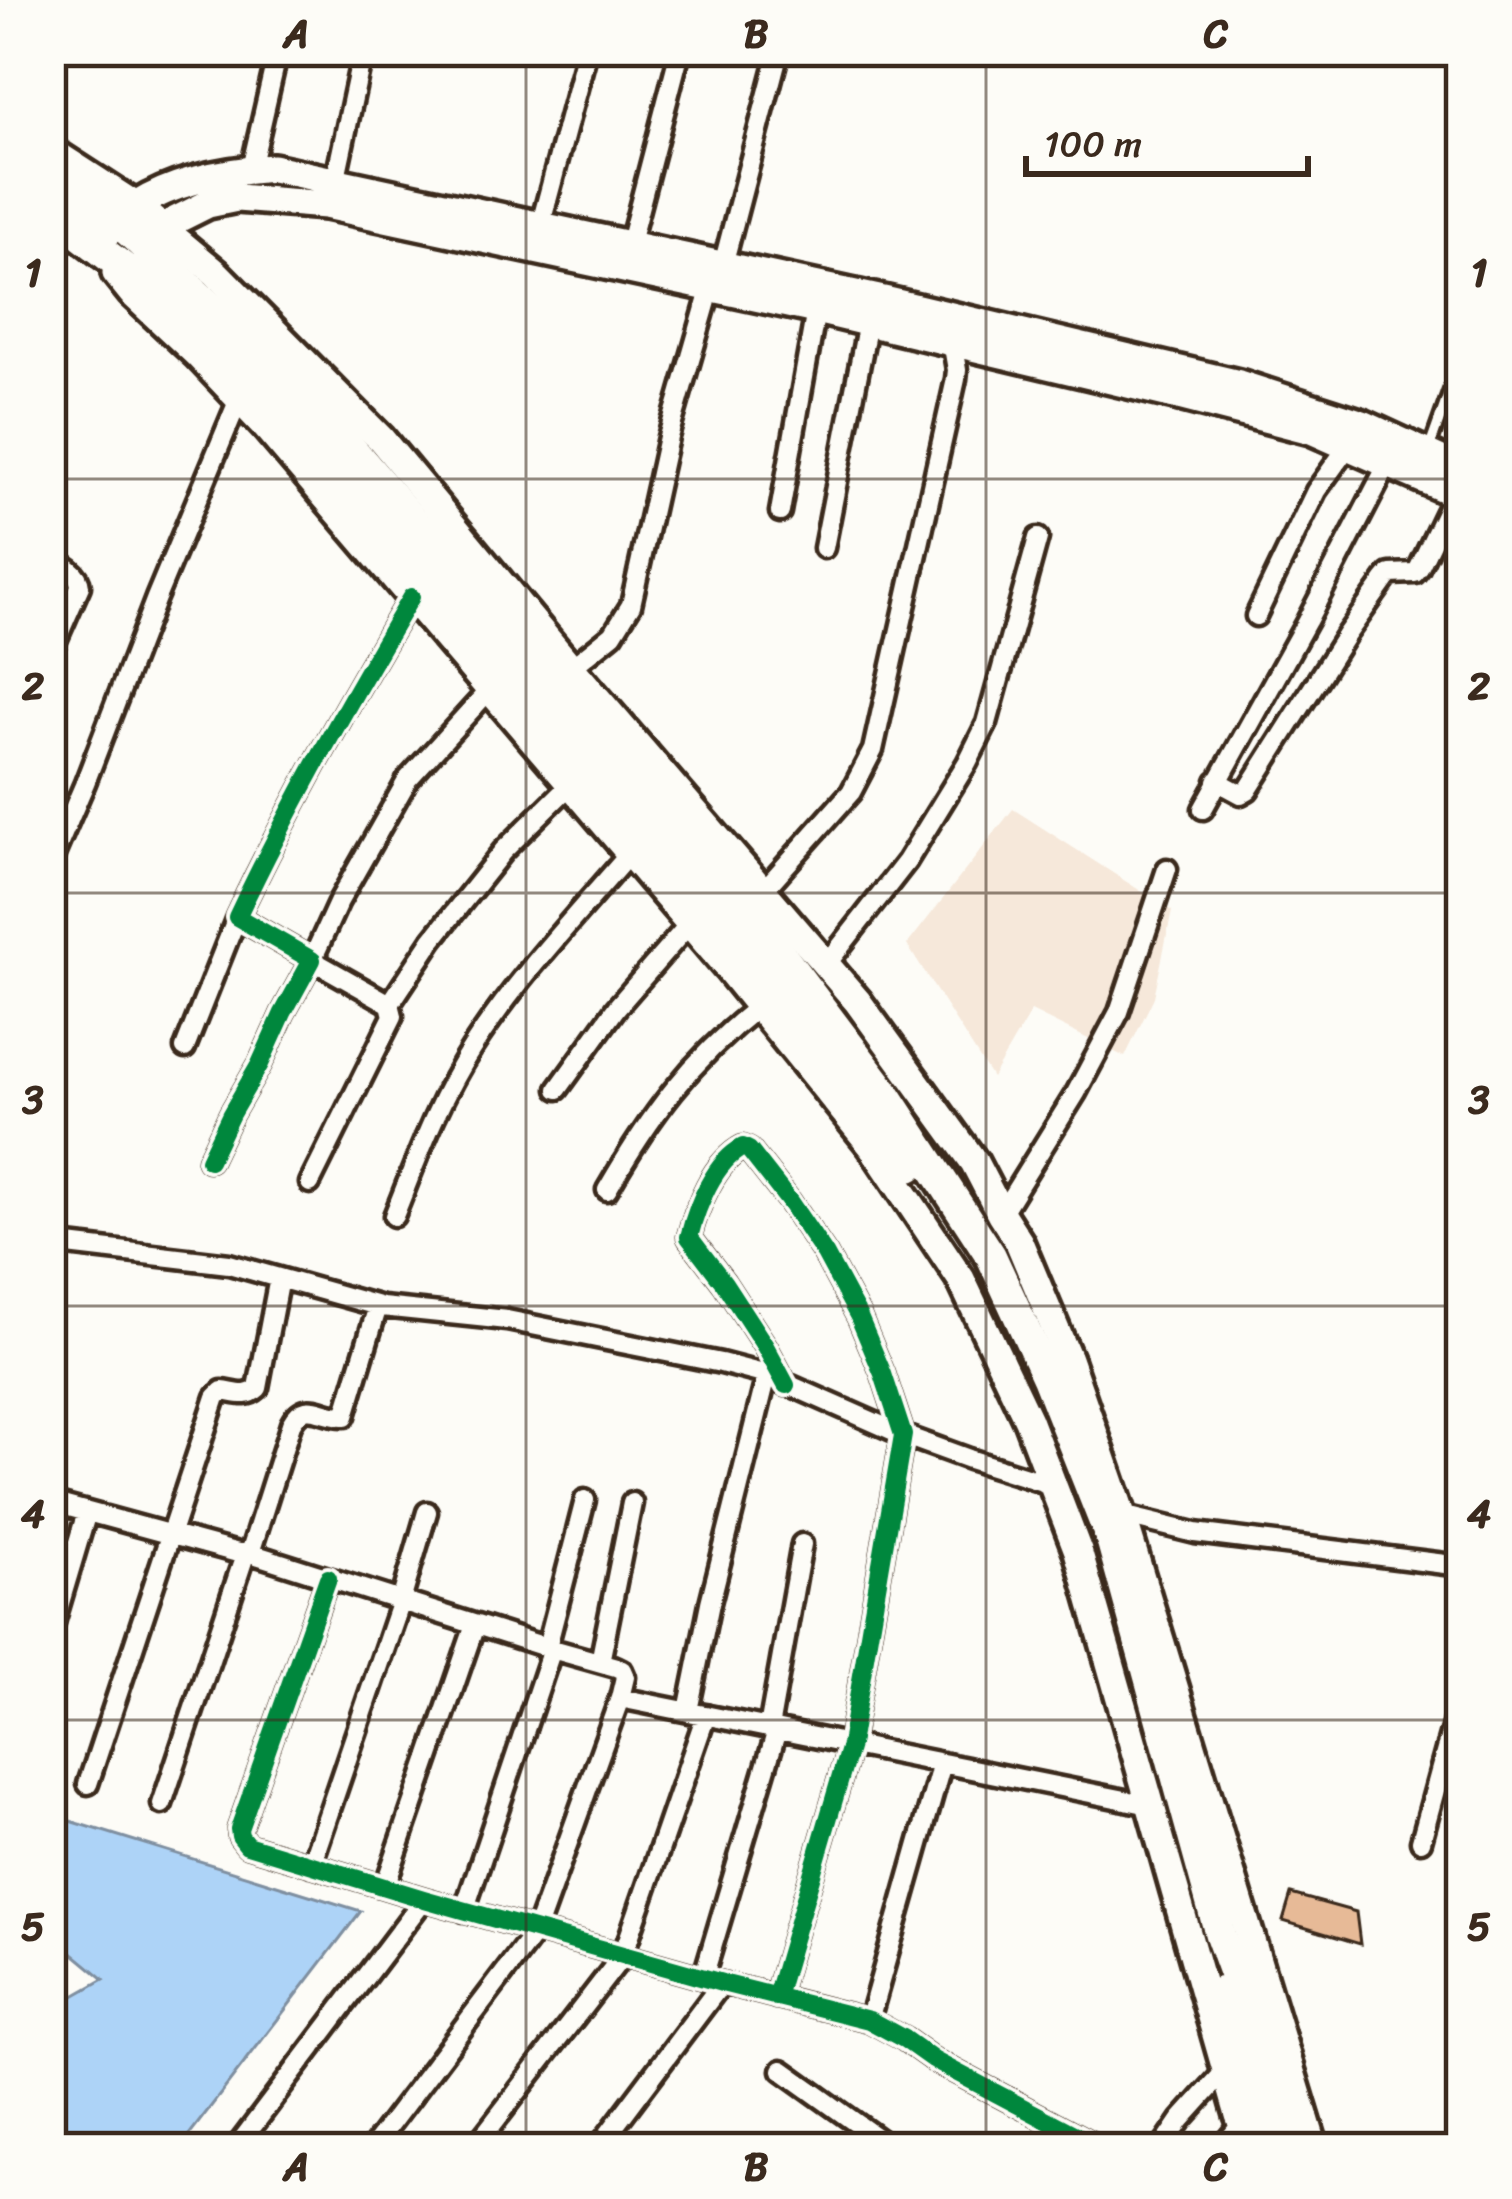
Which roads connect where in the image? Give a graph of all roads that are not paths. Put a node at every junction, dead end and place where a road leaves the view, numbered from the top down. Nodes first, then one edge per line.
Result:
1 (278, 51) edge
2 (363, 51) edge
3 (587, 51) edge
4 (680, 51) edge
5 (779, 51) edge
6 (51, 151) edge
7 (250, 169) junction
8 (51, 171) edge
9 (335, 182) junction
10 (302, 188) junction
11 (51, 190) edge
12 (65, 212) edge
13 (114, 227) junction
14 (540, 227) junction
15 (143, 246) junction
16 (629, 247) junction
17 (717, 276) junction
18 (816, 310) junction
19 (868, 322) junction
20 (952, 341) junction
21 (1461, 359) edge
22 (239, 399) junction
23 (1356, 435) junction
24 (1388, 464) junction
25 (1423, 465) junction
26 (1459, 486) edge
27 (780, 512) dead end
28 (1038, 538) dead end
29 (824, 548) dead end
30 (51, 559) edge
31 (411, 597) junction
32 (1256, 616) dead end
33 (51, 652) edge
34 (571, 668) junction
35 (490, 689) junction
36 (1217, 781) junction
37 (571, 784) junction
38 (1203, 809) dead end
39 (630, 853) junction
40 (51, 862) edge
41 (1167, 869) dead end
42 (763, 891) junction
43 (237, 917) junction
44 (690, 923) junction
45 (312, 960) junction
46 (826, 965) junction
47 (390, 1004) junction
48 (759, 1006) junction
49 (184, 1048) dead end
50 (558, 1089) dead end
51 (209, 1160) dead end
52 (310, 1183) dead end
53 (607, 1190) dead end
54 (1000, 1214) junction
55 (394, 1216) dead end
56 (52, 1250) edge
57 (279, 1278) junction
58 (378, 1306) junction
59 (767, 1375) junction
60 (786, 1384) junction
61 (903, 1435) junction
62 (1052, 1485) junction
63 (585, 1500) dead end
64 (51, 1502) edge
65 (632, 1503) dead end
66 (87, 1512) junction
67 (428, 1512) dead end
68 (1122, 1514) junction
69 (170, 1535) junction
70 (802, 1544) dead end
71 (248, 1554) junction
72 (1461, 1566) edge
73 (328, 1578) junction
74 (401, 1601) junction
75 (475, 1624) junction
76 (51, 1633) edge
77 (549, 1648) junction
78 (600, 1662) junction
79 (1461, 1695) edge
80 (620, 1697) junction
81 (697, 1713) junction
82 (773, 1729) junction
83 (850, 1745) junction
84 (942, 1763) junction
85 (88, 1784) dead end
86 (162, 1804) dead end
87 (1150, 1805) junction
88 (1421, 1841) dead end
89 (311, 1865) junction
90 (385, 1886) junction
91 (424, 1899) junction
92 (464, 1911) junction
93 (536, 1931) junction
94 (623, 1955) junction
95 (712, 1981) junction
96 (776, 1997) junction
97 (869, 2020) junction
98 (782, 2070) dead end
99 (1226, 2071) junction
100 (1247, 2136) edge
101 (609, 2144) edge
102 (236, 2148) edge
103 (372, 2148) edge
104 (474, 2148) edge
105 (891, 2148) edge
106 (1100, 2148) edge
107 (1162, 2148) edge
108 (1222, 2148) edge
109 (1265, 2148) edge
110 (1297, 2148) edge
111 (1314, 2148) edge

1 - 7 street
2 - 9 street
3 - 14 street
4 - 16 street
5 - 17 street
6 - 13 main road
7 - 10 main road
7 - 13 main road
8 - 13 main road
9 - 10 main road
9 - 14 main road
10 - 15 main road
10 - 17 main road
11 - 12 street
12 - 13 main road
13 - 15 main road
13 - 15 main road
13 - 22 main road
14 - 16 main road
15 - 34 main road
15 - 109 main road
15 - 110 main road
16 - 17 main road
17 - 18 main road
17 - 23 main road
17 - 34 street
18 - 19 main road
18 - 27 street
19 - 20 main road
19 - 29 street
20 - 23 main road
20 - 42 street
21 - 25 lane
22 - 31 main road
22 - 40 street
23 - 24 main road
23 - 25 main road
23 - 32 street
24 - 25 main road
24 - 36 street
25 - 26 main road
26 - 36 street
28 - 46 street
30 - 33 street
31 - 35 main road
31 - 43 street
34 - 42 main road
35 - 37 main road
35 - 45 street
36 - 38 street
37 - 39 main road
37 - 47 street
39 - 44 main road
39 - 55 street
41 - 54 street
42 - 46 main road
43 - 45 street
43 - 49 street
44 - 48 main road
44 - 50 street
45 - 47 street
45 - 51 street
46 - 54 main road
47 - 52 street
48 - 53 street
48 - 62 main road
54 - 68 main road
56 - 57 street
57 - 58 street
57 - 69 street
58 - 59 street
58 - 71 street
59 - 60 street
59 - 81 street
60 - 61 street
60 - 61 street
61 - 62 street
61 - 83 street
62 - 87 main road
63 - 77 street
64 - 66 street
65 - 78 street
66 - 69 street
66 - 76 street
67 - 74 street
68 - 72 street
68 - 111 main road
69 - 71 street
69 - 85 street
70 - 82 street
71 - 73 street
71 - 86 street
73 - 74 street
73 - 89 street
74 - 75 street
74 - 89 street
75 - 77 street
75 - 90 street
77 - 78 street
77 - 92 street
78 - 80 street
79 - 88 street
80 - 81 street
80 - 93 street
81 - 82 street
81 - 94 street
82 - 83 street
82 - 95 street
83 - 84 street
83 - 96 street
84 - 87 street
84 - 97 street
87 - 99 main road
89 - 90 street
90 - 91 street
91 - 92 street
91 - 102 street
92 - 93 street
93 - 94 street
93 - 103 street
94 - 95 street
94 - 104 street
95 - 96 street
95 - 101 street
96 - 97 street
97 - 106 street
98 - 105 street
99 - 100 main road
99 - 107 street
100 - 108 street

